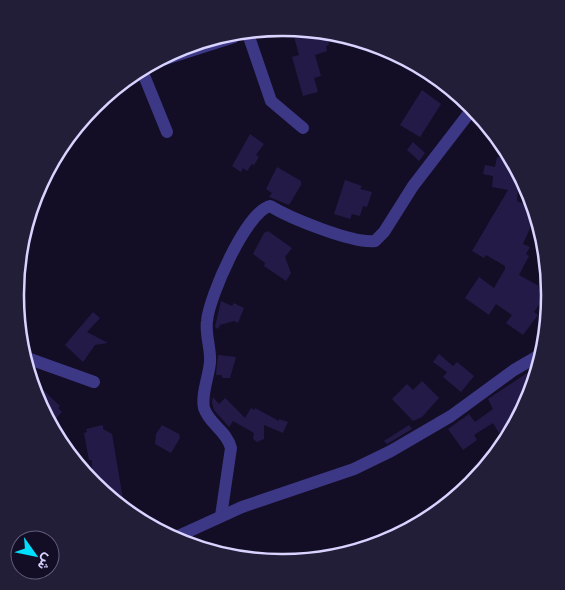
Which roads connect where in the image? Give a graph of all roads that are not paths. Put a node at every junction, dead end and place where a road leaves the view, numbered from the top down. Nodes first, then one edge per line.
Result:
1 (249, 38) edge
2 (144, 77) edge
3 (468, 115) edge
4 (303, 128) dead end
5 (167, 132) dead end
6 (533, 359) edge
7 (32, 360) edge
8 (94, 382) dead end
9 (221, 516) junction
10 (183, 534) edge

1 - 4 street
2 - 5 street
3 - 9 street
6 - 9 street
7 - 8 street
9 - 10 street

